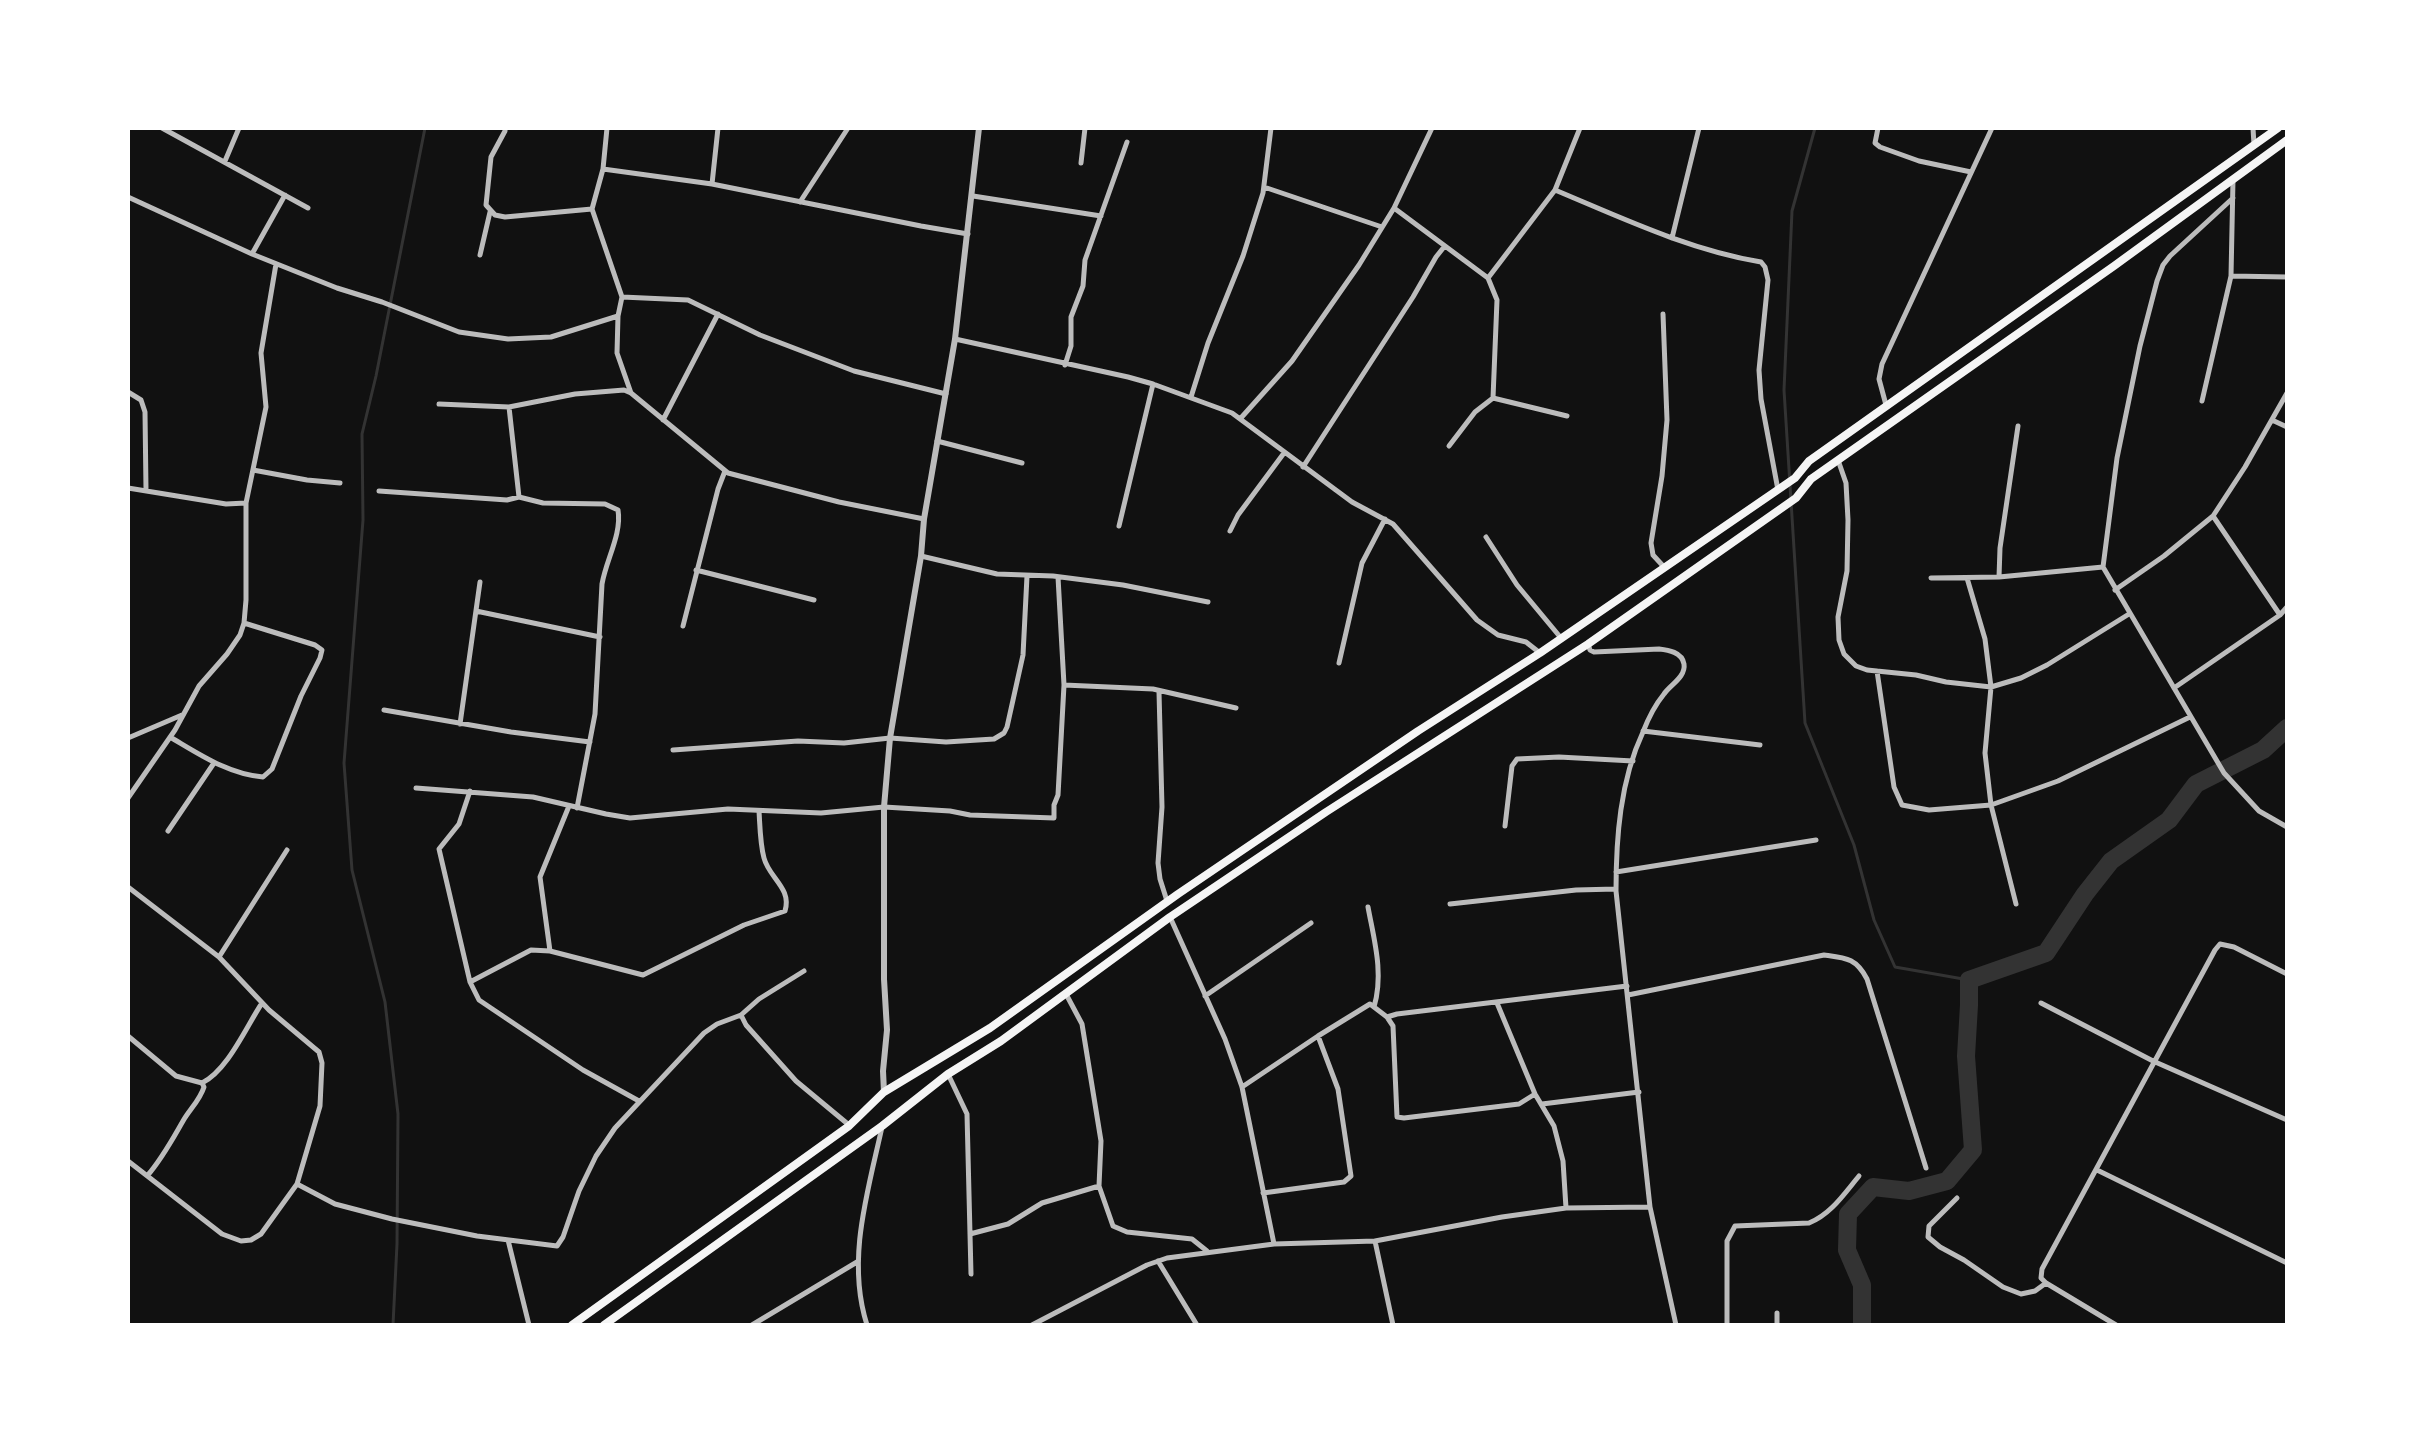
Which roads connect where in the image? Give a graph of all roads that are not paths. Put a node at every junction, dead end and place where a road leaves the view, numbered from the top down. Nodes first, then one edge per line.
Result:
1 (162, 128) edge
2 (239, 128) edge
3 (607, 128) edge
4 (718, 128) edge
5 (848, 128) edge
6 (979, 128) edge
7 (1085, 128) edge
8 (1271, 128) edge
9 (1423, 128) edge
10 (1580, 128) edge
11 (1699, 128) edge
12 (1878, 128) edge
13 (1992, 128) edge
14 (2253, 128) edge
15 (2278, 128) edge
16 (1432, 129) edge
17 (505, 131) dead end
18 (2287, 140) edge
19 (1127, 142) dead end
20 (2254, 145) junction
21 (225, 161) junction
22 (1081, 163) dead end
23 (603, 169) junction
24 (1971, 172) junction
25 (2233, 179) junction
26 (712, 184) junction
27 (1264, 187) junction
28 (1555, 190) junction
29 (285, 195) junction
30 (973, 196) junction
31 (128, 197) edge
32 (2233, 198) junction
33 (800, 202) junction
34 (308, 208) dead end
35 (1394, 208) junction
36 (592, 209) junction
37 (490, 212) junction
38 (1101, 216) junction
39 (1382, 227) junction
40 (968, 234) junction
41 (1672, 238) junction
42 (2122, 239) junction
43 (1444, 247) junction
44 (252, 254) junction
45 (2131, 254) junction
46 (480, 255) dead end
47 (276, 264) junction
48 (2231, 276) junction
49 (2287, 277) edge
50 (1488, 278) junction
51 (622, 297) junction
52 (718, 314) junction
53 (1663, 314) dead end
54 (618, 316) junction
55 (955, 339) junction
56 (1948, 364) junction
57 (1065, 365) junction
58 (1957, 377) junction
59 (1153, 384) junction
60 (128, 392) edge
61 (631, 393) junction
62 (2287, 393) edge
63 (946, 394) junction
64 (1191, 397) junction
65 (1493, 398) junction
66 (2202, 401) dead end
67 (439, 404) dead end
68 (509, 407) junction
69 (1887, 407) junction
70 (1567, 416) dead end
71 (663, 420) junction
72 (1240, 420) junction
73 (2272, 420) junction
74 (2018, 426) dead end
75 (2287, 427) edge
76 (937, 441) junction
77 (1449, 446) dead end
78 (1284, 453) junction
79 (1838, 460) junction
80 (1022, 463) dead end
81 (1303, 467) junction
82 (253, 470) junction
83 (725, 471) junction
84 (340, 483) dead end
85 (128, 488) edge
86 (1778, 490) junction
87 (146, 491) junction
88 (379, 491) dead end
89 (519, 497) junction
90 (246, 503) junction
91 (2213, 516) junction
92 (924, 519) junction
93 (1385, 519) junction
94 (1119, 526) dead end
95 (1230, 531) dead end
96 (1486, 537) dead end
97 (921, 556) junction
98 (2103, 567) junction
99 (1665, 568) junction
100 (696, 570) junction
101 (1027, 576) junction
102 (1058, 577) junction
103 (1999, 577) junction
104 (1931, 578) dead end
105 (1967, 578) junction
106 (480, 582) dead end
107 (2115, 590) junction
108 (814, 600) dead end
109 (1208, 602) dead end
110 (2287, 607) edge
111 (476, 611) junction
112 (2129, 614) junction
113 (2280, 615) junction
114 (244, 623) junction
115 (683, 626) dead end
116 (600, 637) junction
117 (1561, 638) junction
118 (1588, 644) junction
119 (1540, 653) junction
120 (1339, 663) dead end
121 (1877, 671) junction
122 (1064, 685) junction
123 (1488, 685) junction
124 (1991, 687) junction
125 (2174, 688) junction
126 (1159, 692) junction
127 (1497, 702) junction
128 (1236, 708) dead end
129 (384, 710) dead end
130 (183, 714) junction
131 (2190, 717) junction
132 (460, 724) junction
133 (1643, 731) junction
134 (170, 737) junction
135 (128, 738) edge
136 (890, 738) junction
137 (590, 742) junction
138 (1760, 745) dead end
139 (673, 750) dead end
140 (1633, 761) junction
141 (214, 763) junction
142 (416, 788) dead end
143 (470, 791) junction
144 (128, 798) edge
145 (1991, 805) junction
146 (569, 806) junction
147 (884, 807) junction
148 (577, 808) junction
149 (759, 811) junction
150 (1505, 826) dead end
151 (2287, 827) edge
152 (168, 831) dead end
153 (1816, 840) dead end
154 (287, 850) dead end
155 (1616, 872) junction
156 (128, 887) edge
157 (1616, 889) junction
158 (1167, 901) junction
159 (1450, 904) dead end
160 (2016, 904) dead end
161 (1368, 907) dead end
162 (1170, 917) junction
163 (1311, 923) dead end
164 (550, 951) junction
165 (219, 957) junction
166 (804, 971) dead end
167 (2287, 974) edge
168 (470, 982) junction
169 (1627, 986) junction
170 (1066, 994) junction
171 (1628, 995) junction
172 (1205, 996) junction
173 (262, 1003) junction
174 (1497, 1003) junction
175 (2041, 1003) dead end
176 (1374, 1007) junction
177 (741, 1015) junction
178 (1387, 1017) junction
179 (990, 1028) junction
180 (128, 1036) edge
181 (1318, 1036) junction
182 (1001, 1041) junction
183 (2153, 1061) junction
184 (948, 1074) junction
185 (202, 1083) junction
186 (1242, 1087) junction
187 (884, 1092) junction
188 (1639, 1092) junction
189 (1535, 1094) junction
190 (639, 1101) junction
191 (1542, 1104) junction
192 (2287, 1120) edge
193 (849, 1126) junction
194 (882, 1126) junction
195 (128, 1161) edge
196 (1926, 1168) dead end
197 (2097, 1170) junction
198 (147, 1176) junction
199 (1859, 1176) dead end
200 (297, 1184) junction
201 (1099, 1186) junction
202 (1263, 1193) junction
203 (1957, 1198) dead end
204 (1650, 1207) junction
205 (1566, 1208) junction
206 (970, 1234) junction
207 (508, 1240) junction
208 (1375, 1241) junction
209 (1274, 1244) junction
210 (1208, 1252) junction
211 (1158, 1261) junction
212 (858, 1262) junction
213 (2287, 1263) edge
214 (971, 1274) dead end
215 (2046, 1283) junction
216 (1777, 1313) dead end
217 (529, 1325) edge
218 (572, 1325) edge
219 (604, 1325) edge
220 (752, 1325) edge
221 (867, 1325) edge
222 (1032, 1325) edge
223 (1197, 1325) edge
224 (1393, 1325) edge
225 (1676, 1325) edge
226 (1727, 1325) edge
227 (1777, 1325) edge
228 (2116, 1325) edge

1 - 21 street
2 - 21 street
3 - 23 street
4 - 26 street
5 - 33 street
6 - 30 street
7 - 22 street
8 - 27 street
9 - 16 street
10 - 28 street
11 - 41 street
12 - 24 street
13 - 24 street
14 - 20 street
15 - 20 main road
16 - 35 street
17 - 37 street
18 - 25 main road
19 - 38 street
20 - 42 main road
21 - 29 street
23 - 26 street
23 - 36 street
24 - 69 street
25 - 32 street
25 - 45 main road
26 - 33 street
27 - 39 street
27 - 64 street
28 - 41 street
28 - 50 street
29 - 34 street
29 - 44 street
30 - 38 street
30 - 40 street
31 - 44 street
32 - 48 street
32 - 98 street
33 - 40 street
35 - 39 street
35 - 43 street
36 - 37 street
36 - 51 street
37 - 46 street
38 - 57 street
39 - 72 street
40 - 55 street
41 - 86 street
42 - 45 main road
42 - 56 main road
43 - 50 street
43 - 81 street
44 - 47 street
45 - 58 main road
47 - 54 street
47 - 82 street
48 - 49 street
48 - 66 street
50 - 65 street
51 - 52 street
51 - 54 street
52 - 63 street
52 - 71 street
53 - 99 street
54 - 61 street
55 - 57 street
55 - 63 street
56 - 58 main road
56 - 69 main road
57 - 59 street
58 - 79 main road
59 - 64 street
59 - 94 street
60 - 87 street
61 - 68 street
61 - 71 street
62 - 73 street
63 - 76 street
64 - 72 street
65 - 70 street
65 - 77 street
67 - 68 street
68 - 89 street
69 - 86 main road
71 - 83 street
72 - 78 street
73 - 75 street
73 - 91 street
74 - 103 street
76 - 80 street
76 - 92 street
78 - 81 street
78 - 95 street
79 - 118 main road
79 - 121 street
81 - 93 street
82 - 84 street
82 - 90 street
83 - 92 street
83 - 100 street
85 - 87 street
86 - 99 main road
87 - 90 street
88 - 89 street
89 - 116 street
90 - 114 street
91 - 107 street
91 - 113 street
92 - 97 street
93 - 119 street
93 - 120 street
96 - 117 street
97 - 101 street
97 - 136 street
98 - 103 street
98 - 107 street
99 - 117 main road
100 - 108 street
100 - 115 street
101 - 102 street
101 - 136 street
102 - 109 street
102 - 122 street
103 - 105 street
104 - 105 street
105 - 124 street
106 - 111 street
107 - 112 street
110 - 113 street
111 - 116 street
111 - 132 street
112 - 124 street
112 - 125 street
113 - 125 street
114 - 130 street
114 - 141 street
116 - 137 street
117 - 119 main road
118 - 127 main road
118 - 133 street
119 - 123 main road
121 - 124 street
121 - 145 street
122 - 126 street
122 - 147 street
123 - 127 main road
123 - 158 main road
124 - 145 street
125 - 131 street
126 - 128 street
126 - 158 street
127 - 162 main road
129 - 132 street
130 - 134 street
130 - 135 street
131 - 145 street
131 - 151 street
132 - 137 street
133 - 138 street
133 - 140 street
134 - 141 street
134 - 144 street
136 - 139 street
136 - 147 street
137 - 148 street
140 - 150 street
140 - 155 street
141 - 152 street
142 - 143 street
143 - 146 street
143 - 168 street
145 - 160 street
146 - 148 street
146 - 164 street
147 - 149 street
147 - 187 street
148 - 149 street
149 - 164 street
153 - 155 street
154 - 165 street
155 - 157 street
156 - 165 street
157 - 159 street
157 - 169 street
158 - 179 main road
161 - 176 street
162 - 170 main road
162 - 172 street
163 - 172 street
164 - 168 street
165 - 173 street
166 - 177 street
167 - 183 street
168 - 190 street
169 - 171 street
169 - 174 street
170 - 182 main road
170 - 201 street
171 - 188 street
171 - 196 street
172 - 186 street
173 - 185 street
173 - 200 street
174 - 178 street
174 - 189 street
175 - 183 street
176 - 178 street
176 - 181 street
177 - 190 street
177 - 193 street
178 - 189 street
179 - 182 main road
179 - 187 main road
180 - 185 street
181 - 186 street
181 - 202 street
182 - 184 main road
183 - 192 street
183 - 197 street
184 - 194 main road
184 - 206 street
185 - 198 street
186 - 202 street
187 - 193 main road
188 - 191 street
188 - 204 street
189 - 191 street
190 - 207 street
191 - 205 street
193 - 218 main road
194 - 212 street
194 - 219 main road
195 - 198 street
197 - 213 street
197 - 215 street
198 - 200 street
199 - 226 street
200 - 207 street
201 - 206 street
201 - 210 street
202 - 209 street
203 - 215 street
204 - 205 street
204 - 225 street
205 - 208 street
206 - 214 street
207 - 217 street
208 - 209 street
208 - 224 street
209 - 210 street
210 - 211 street
211 - 222 street
211 - 223 street
212 - 220 street
212 - 221 street
215 - 228 street
216 - 227 street

